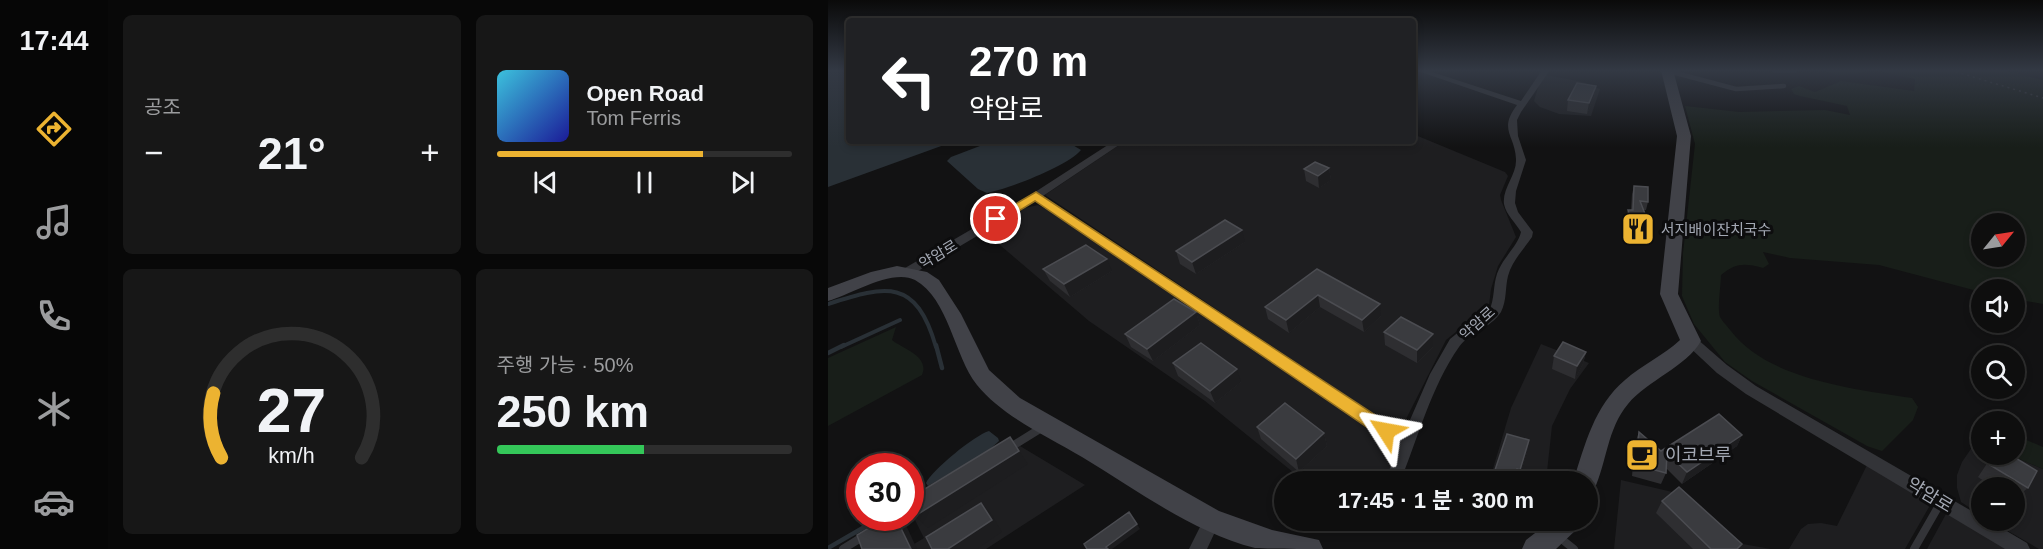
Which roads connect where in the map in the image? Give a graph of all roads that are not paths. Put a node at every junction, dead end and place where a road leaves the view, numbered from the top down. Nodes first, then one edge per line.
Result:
1 (1496, 96) edge
2 (1527, 96) edge
3 (1674, 96) edge
4 (1521, 104) junction
5 (1115, 144) edge
6 (1036, 196) junction
7 (909, 272) junction
8 (828, 295) edge
9 (1691, 341) junction
10 (1046, 425) junction
11 (1407, 447) junction
12 (998, 455) edge
13 (1397, 471) edge
14 (1589, 471) edge
15 (1941, 501) junction
16 (1212, 521) junction
17 (869, 533) edge
18 (1566, 535) edge
19 (843, 549) edge
20 (1198, 549) edge
21 (1310, 549) edge
22 (1535, 549) edge
23 (1914, 549) edge
24 (2021, 549) edge

1 - 4 street
2 - 4 street, 약암로
3 - 9 street, 약암로
4 - 11 street, 약암로
5 - 6 street, 약암로
6 - 7 street, 약암로
6 - 11 street
7 - 8 street, 약암로
7 - 10 street, 약암로
9 - 14 street
9 - 15 street, 약암로
10 - 12 lane
10 - 16 street, 약암로
11 - 13 street, 약암로
15 - 23 lane
15 - 24 street, 약암로
16 - 20 street
16 - 21 street, 약암로
17 - 19 lane
18 - 22 street

